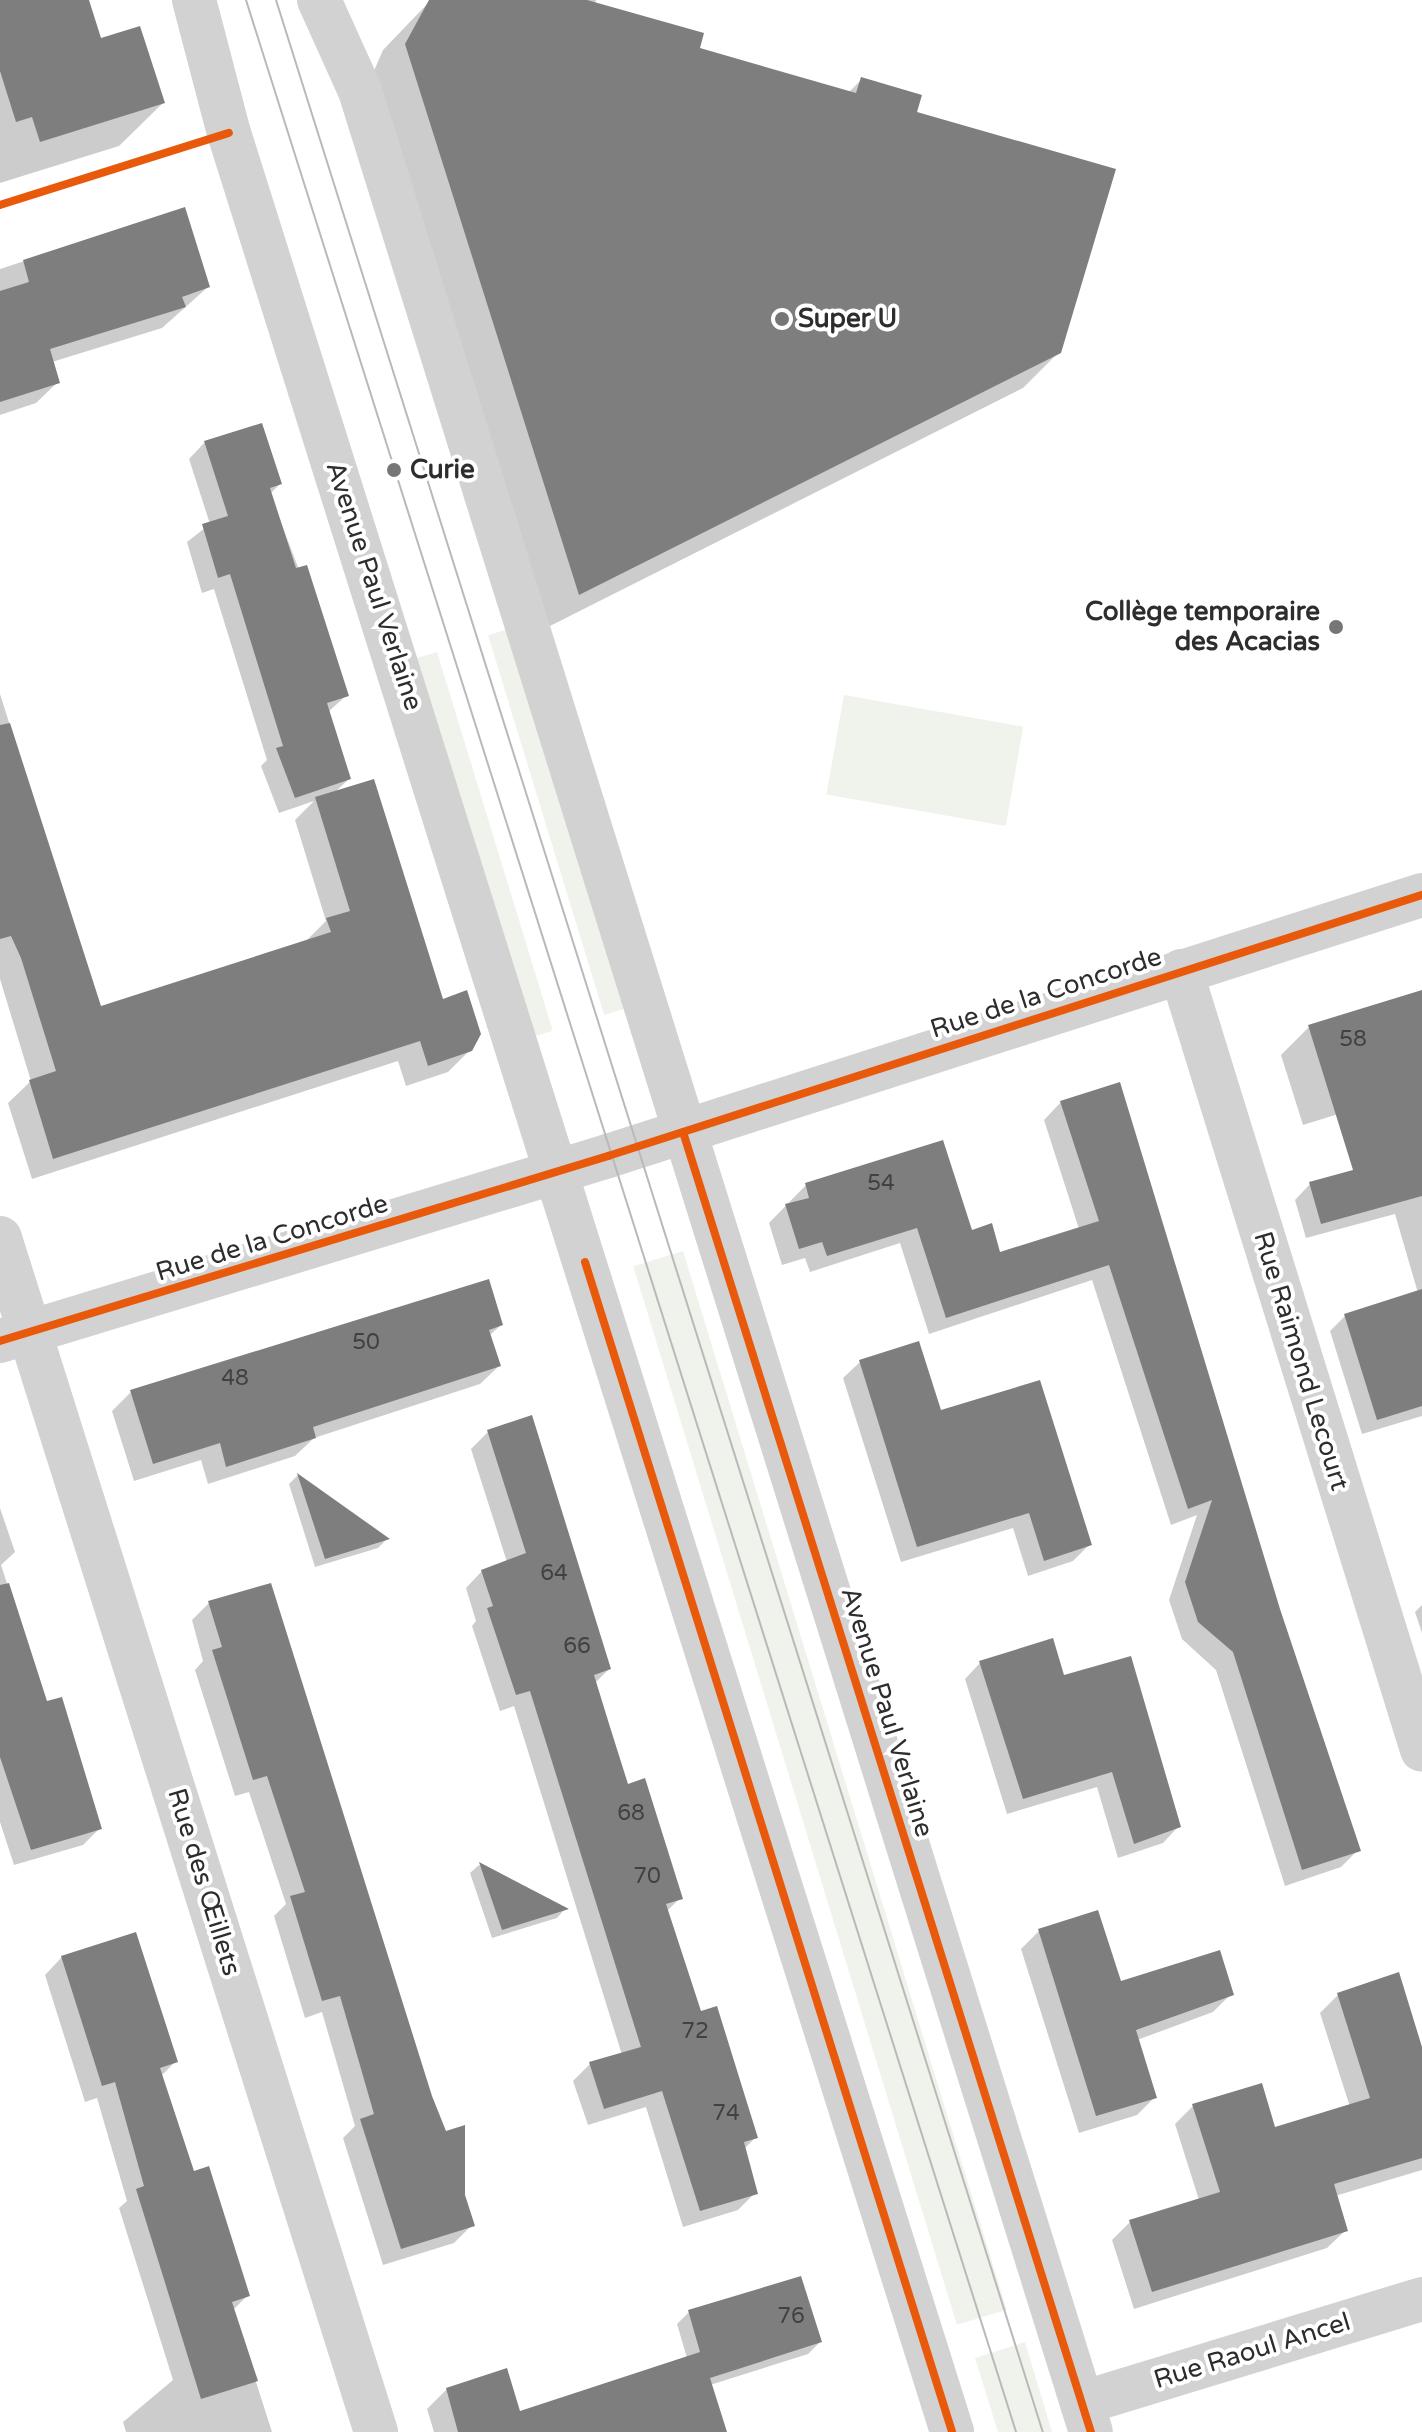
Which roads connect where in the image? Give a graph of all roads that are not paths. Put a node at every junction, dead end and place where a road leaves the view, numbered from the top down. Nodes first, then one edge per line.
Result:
1 (194, 0) edge
2 (319, 0) edge
3 (1422, 895) edge
4 (1181, 971) junction
5 (683, 1132) junction
6 (556, 1172) junction
7 (0, 1238) edge
8 (15, 1337) edge
9 (1422, 1750) edge
10 (1422, 2299) edge
11 (1087, 2418) edge
12 (376, 2432) edge
13 (952, 2432) edge

1 - 6 street, Avenue Paul Verlaine
2 - 5 street, Avenue Paul Verlaine
3 - 4 street, Rue de la Concorde
4 - 5 street, Rue de la Concorde
4 - 9 street, Rue Raimond Lecourt
5 - 6 street
5 - 11 street, Avenue Paul Verlaine
6 - 8 street, Rue de la Concorde
6 - 13 street, Avenue Paul Verlaine
7 - 8 street, Rue des Œillets
8 - 12 street, Rue des Œillets
10 - 11 street, Rue Raoul Ancel

